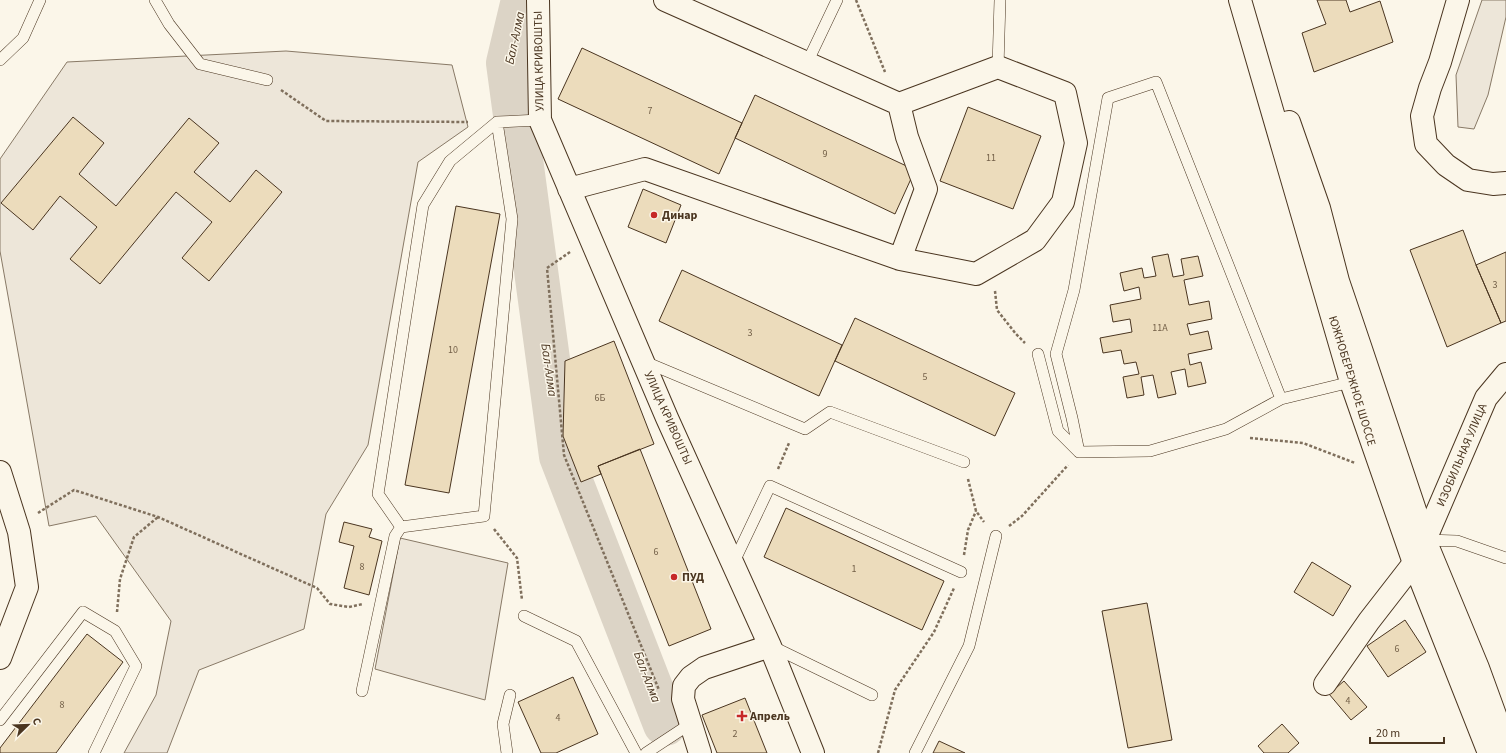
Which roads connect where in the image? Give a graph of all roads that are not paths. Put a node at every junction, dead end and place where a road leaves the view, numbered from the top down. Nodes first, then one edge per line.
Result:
1 (40, 0) edge
2 (155, 0) edge
3 (538, 0) edge
4 (665, 0) edge
5 (837, 0) edge
6 (1000, 0) edge
7 (1240, 0) edge
8 (1249, 0) edge
9 (1458, 0) edge
10 (0, 60) edge
11 (807, 63) junction
12 (998, 67) junction
13 (267, 80) road end
14 (899, 104) junction
15 (539, 120) junction
16 (497, 122) junction
17 (1506, 183) edge
18 (569, 189) junction
19 (900, 259) junction
20 (1038, 354) road end
21 (642, 360) junction
22 (1506, 374) edge
23 (1351, 382) junction
24 (1281, 399) junction
25 (1079, 452) junction
26 (964, 462) road end
27 (0, 472) edge
28 (402, 527) junction
29 (996, 536) road end
30 (1425, 540) junction
31 (1506, 558) edge
32 (1414, 563) junction
33 (733, 564) junction
34 (961, 572) road end
35 (524, 616) road end
36 (770, 646) junction
37 (0, 658) edge
38 (1325, 684) dead end
39 (362, 690) dead end
40 (510, 695) dead end
41 (872, 695) dead end
42 (0, 720) edge
43 (690, 724) junction
44 (1506, 746) edge
45 (94, 753) edge
46 (507, 753) edge
47 (636, 753) edge
48 (646, 753) edge
49 (700, 753) edge
50 (814, 753) edge
51 (915, 753) edge
52 (1490, 753) edge

1 - 10 lane
2 - 13 lane
3 - 15 main road, УЛИЦА КРИВОШТЫ
4 - 11 main road
5 - 11 lane
6 - 12 lane
7 - 23 main road, ЮЖНОБЕРЕЖНОЕ ШОССЕ
8 - 30 main road, ЮЖНОБЕРЕЖНОЕ ШОССЕ
9 - 17 main road
11 - 14 main road
12 - 14 main road
12 - 19 main road
14 - 19 main road
15 - 16 lane
15 - 18 main road, УЛИЦА КРИВОШТЫ
16 - 28 lane
16 - 28 lane
18 - 19 main road
18 - 21 main road, УЛИЦА КРИВОШТЫ
20 - 25 lane
21 - 26 lane
21 - 33 main road, УЛИЦА КРИВОШТЫ
22 - 30 main road, ИЗОБИЛЬНАЯ УЛИЦА
23 - 24 lane
23 - 32 main road, ЮЖНОБЕРЕЖНОЕ ШОССЕ
24 - 25 lane
24 - 25 lane
27 - 37 main road
28 - 39 lane
29 - 51 lane
30 - 31 lane
30 - 44 main road, ЮЖНОБЕРЕЖНОЕ ШОССЕ
32 - 38 main road
32 - 52 main road, ЮЖНОБЕРЕЖНОЕ ШОССЕ
33 - 34 lane
33 - 36 main road, УЛИЦА КРИВОШТЫ
35 - 47 lane
36 - 41 lane
36 - 43 main road
36 - 50 main road, УЛИЦА КРИВОШТЫ
40 - 46 lane
42 - 45 lane
43 - 48 lane
43 - 49 main road

